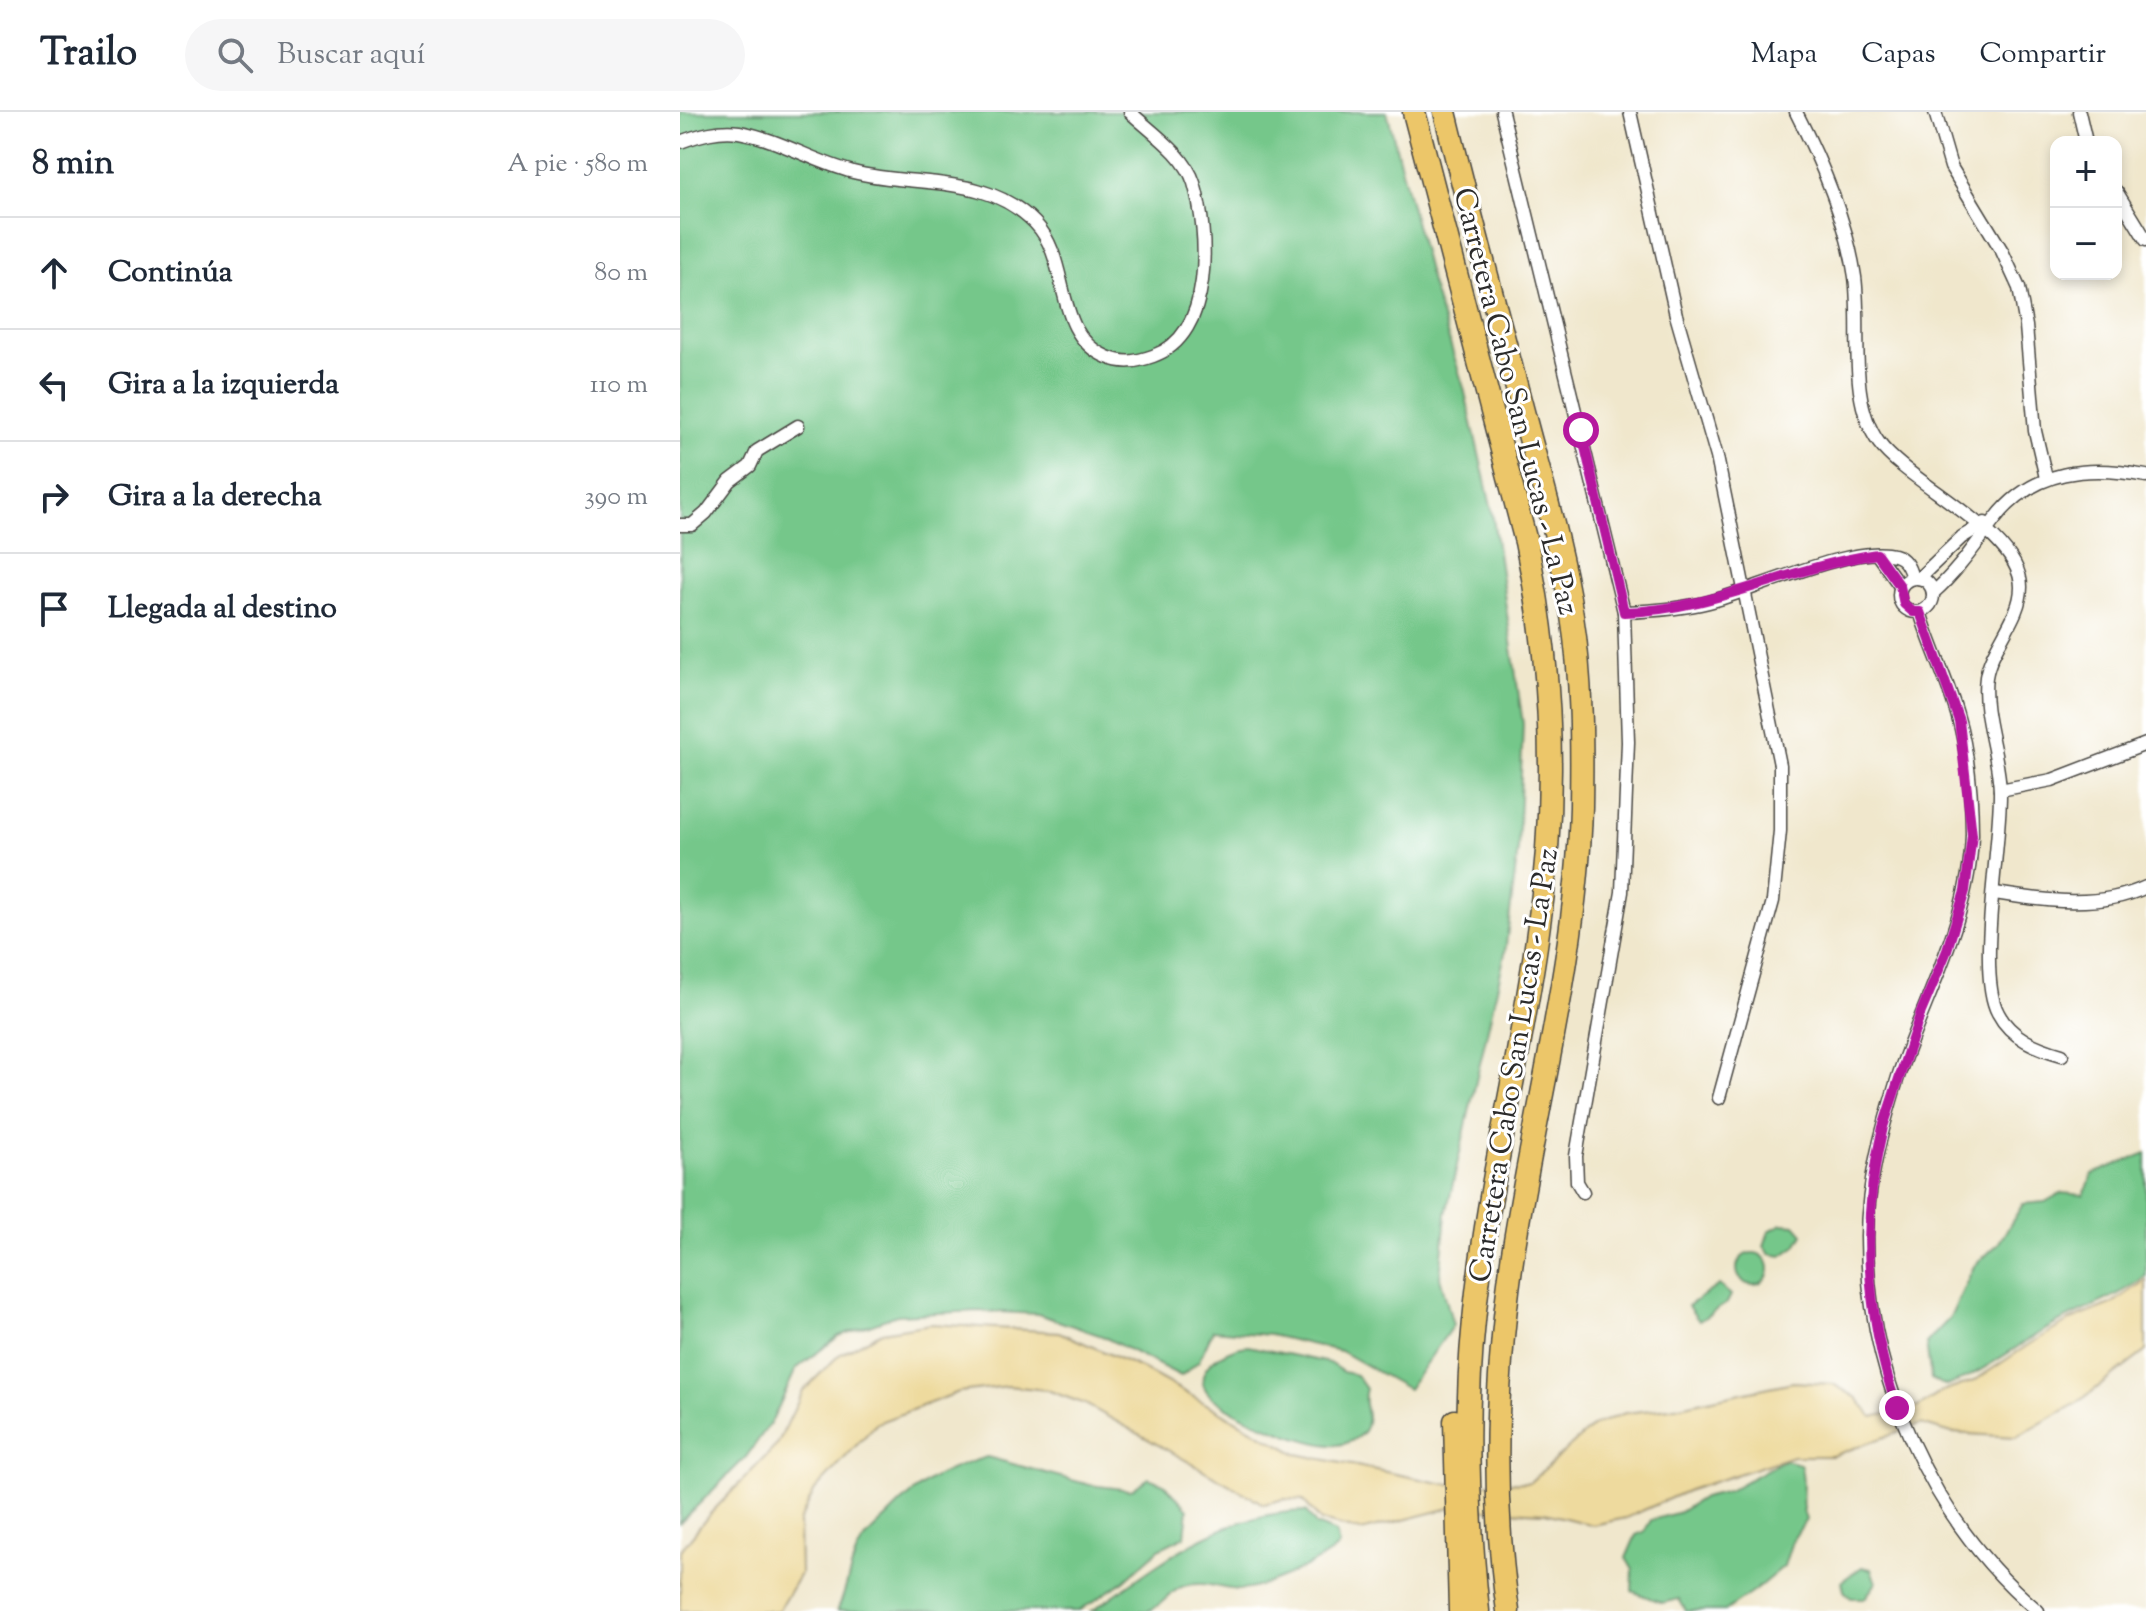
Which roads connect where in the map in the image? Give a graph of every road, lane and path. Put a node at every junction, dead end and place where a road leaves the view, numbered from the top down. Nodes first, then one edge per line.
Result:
1 (1130, 112) edge
2 (1502, 112) edge
3 (1630, 112) edge
4 (1796, 112) edge
5 (1935, 112) edge
6 (2079, 112) edge
7 (1445, 114) edge
8 (1414, 119) edge
9 (2085, 136) edge
10 (680, 142) edge
11 (2122, 201) edge
12 (2146, 240) edge
13 (798, 426) dead end
14 (2146, 476) edge
15 (2046, 478) junction
16 (680, 525) edge
17 (1984, 529) junction
18 (1877, 554) junction
19 (1916, 578) junction
20 (1900, 586) junction
21 (1742, 592) junction
22 (1933, 593) junction
23 (1624, 612) junction
24 (1920, 612) junction
25 (2146, 744) edge
26 (2000, 790) junction
27 (2146, 887) edge
28 (1995, 893) junction
29 (2062, 1055) dead end
30 (1719, 1098) dead end
31 (1583, 1192) dead end
32 (1468, 1601) edge
33 (1513, 1604) edge
34 (2038, 1611) edge

1 - 10 street
2 - 23 street
3 - 21 street
4 - 17 street
5 - 15 street
6 - 9 street
7 - 33 highway, Carretera Cabo San Lucas - La Paz
8 - 32 highway, Carretera Cabo San Lucas - La Paz
11 - 12 street
13 - 16 street
14 - 15 street
15 - 17 street
17 - 19 street
17 - 22 street
17 - 26 street
18 - 19 street
18 - 20 street
18 - 21 street
19 - 20 street
19 - 22 street
20 - 24 street
21 - 23 street
21 - 30 street
22 - 24 street
23 - 31 street
24 - 34 street
25 - 26 street
26 - 28 street
27 - 28 street
28 - 29 street

